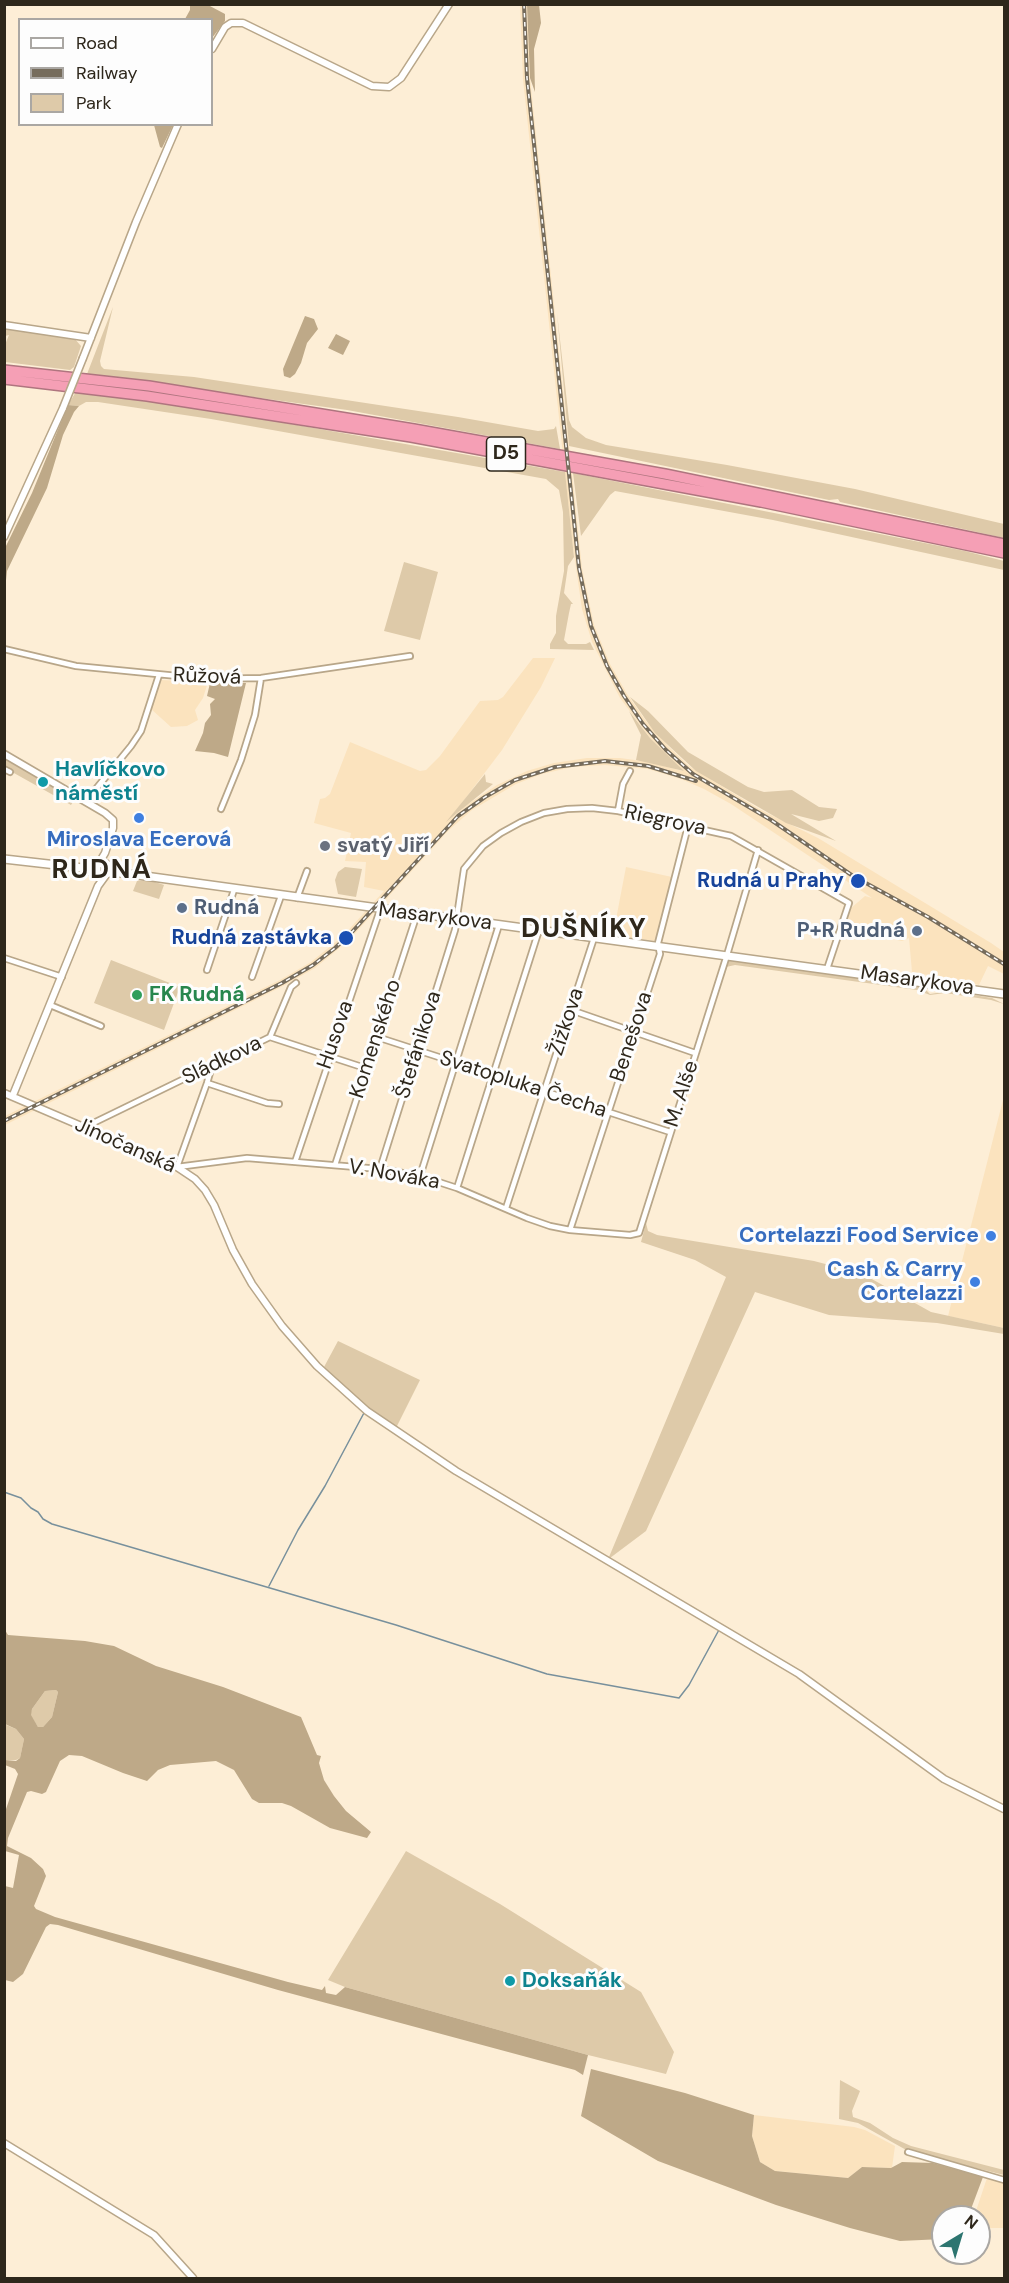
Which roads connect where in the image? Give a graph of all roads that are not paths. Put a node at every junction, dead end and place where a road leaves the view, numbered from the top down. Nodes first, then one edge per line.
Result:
1 (449, 4) edge
2 (213, 47) edge
3 (177, 126) edge
4 (4, 325) edge
5 (91, 338) junction
6 (4, 370) edge
7 (4, 379) edge
8 (4, 537) edge
9 (1005, 544) edge
10 (1005, 553) edge
11 (4, 649) edge
12 (410, 656) dead end
13 (159, 675) junction
14 (261, 678) junction
15 (4, 754) edge
16 (630, 771) dead end
17 (86, 801) junction
18 (221, 809) dead end
19 (618, 811) junction
20 (688, 826) junction
21 (758, 850) junction
22 (105, 853) junction
23 (4, 859) edge
24 (99, 864) junction
25 (83, 868) junction
26 (105, 871) junction
27 (307, 871) dead end
28 (234, 890) junction
29 (281, 896) junction
30 (297, 898) junction
31 (380, 910) junction
32 (417, 914) junction
33 (456, 920) junction
34 (499, 925) junction
35 (539, 930) junction
36 (594, 938) junction
37 (658, 947) junction
38 (727, 956) junction
39 (4, 958) edge
40 (827, 969) junction
41 (207, 970) dead end
42 (62, 977) junction
43 (252, 977) dead end
44 (296, 983) dead end
45 (1001, 993) edge
46 (50, 1005) junction
47 (571, 1010) junction
48 (101, 1026) dead end
49 (633, 1031) junction
50 (270, 1037) junction
51 (377, 1037) junction
52 (417, 1051) junction
53 (695, 1053) junction
54 (329, 1056) junction
55 (454, 1064) junction
56 (212, 1066) junction
57 (365, 1068) junction
58 (493, 1075) junction
59 (207, 1083) junction
60 (544, 1092) junction
61 (4, 1093) edge
62 (12, 1095) junction
63 (279, 1104) dead end
64 (607, 1113) junction
65 (83, 1128) junction
66 (670, 1132) junction
67 (295, 1162) junction
68 (335, 1165) junction
69 (177, 1167) junction
70 (380, 1169) junction
71 (420, 1176) junction
72 (457, 1188) junction
73 (506, 1209) junction
74 (570, 1230) junction
75 (639, 1233) joint
76 (1005, 1809) edge
77 (4, 2143) edge
78 (908, 2152) dead end
79 (1005, 2180) edge
80 (193, 2278) edge

1 - 2 street
3 - 5 street
4 - 5 street
5 - 8 street, bridge
6 - 9 highway, D5
7 - 10 highway, D5
11 - 13 street, Růžová
12 - 14 street, Růžová
13 - 14 street, Růžová
13 - 17 street
14 - 18 street
15 - 17 street
16 - 19 street
17 - 22 street
19 - 20 street, Riegrova
19 - 33 street, Riegrova
20 - 21 street, Riegrova
20 - 37 street, Benešova
21 - 38 street, M. Alše
21 - 40 street, Riegrova
22 - 24 street
22 - 26 street
23 - 25 main road
24 - 25 main road
24 - 26 main road
25 - 26 main road, Masarykova
26 - 28 main road, Masarykova
26 - 42 street
27 - 30 street
28 - 29 main road, Masarykova
28 - 41 street
29 - 30 main road, Masarykova
29 - 43 street
30 - 31 main road, Masarykova
31 - 32 main road, Masarykova
31 - 54 street, Husova
32 - 33 main road, Masarykova
32 - 51 street, Komenského
33 - 34 main road, Masarykova
33 - 52 street, Štefánikova
34 - 35 main road, Masarykova
34 - 55 street
35 - 36 main road, Masarykova
35 - 58 street
36 - 37 main road, Masarykova
36 - 47 street, Žižkova
37 - 38 main road, Masarykova
37 - 49 street, Benešova
38 - 40 main road, Masarykova
38 - 53 street, M. Alše
39 - 42 street
40 - 45 main road, Masarykova
42 - 46 street
44 - 50 street
46 - 48 street
46 - 62 street
47 - 49 street
47 - 60 street, Žižkova
49 - 53 street
49 - 64 street, Benešova
50 - 54 street, Sládkova
50 - 56 street, Sládkova
51 - 52 street, Svatopluka Čecha
51 - 57 street, Komenského
52 - 55 street, Svatopluka Čecha
52 - 70 street, Štefánikova
53 - 66 street, M. Alše
54 - 57 street, Sládkova
54 - 67 street, Husova
55 - 58 street, Svatopluka Čecha
55 - 71 street
56 - 59 street
56 - 65 street, Sládkova
57 - 68 street, Komenského
58 - 60 street, Svatopluka Čecha
58 - 72 street
59 - 63 street
59 - 69 street
60 - 64 street, Svatopluka Čecha
60 - 73 street, Žižkova
61 - 62 street, Jinočanská
62 - 65 street, Jinočanská
64 - 66 street, Svatopluka Čecha
64 - 74 street, Benešova
65 - 69 street, Jinočanská
66 - 75 street, M. Alše
67 - 68 street, V. Nováka
67 - 69 street, V. Nováka
68 - 70 street, V. Nováka
69 - 76 street, Jinočanská
70 - 71 street, V. Nováka
71 - 72 street, V. Nováka
72 - 73 street, V. Nováka
73 - 74 street, V. Nováka
74 - 75 street, V. Nováka
77 - 80 street
78 - 79 street

